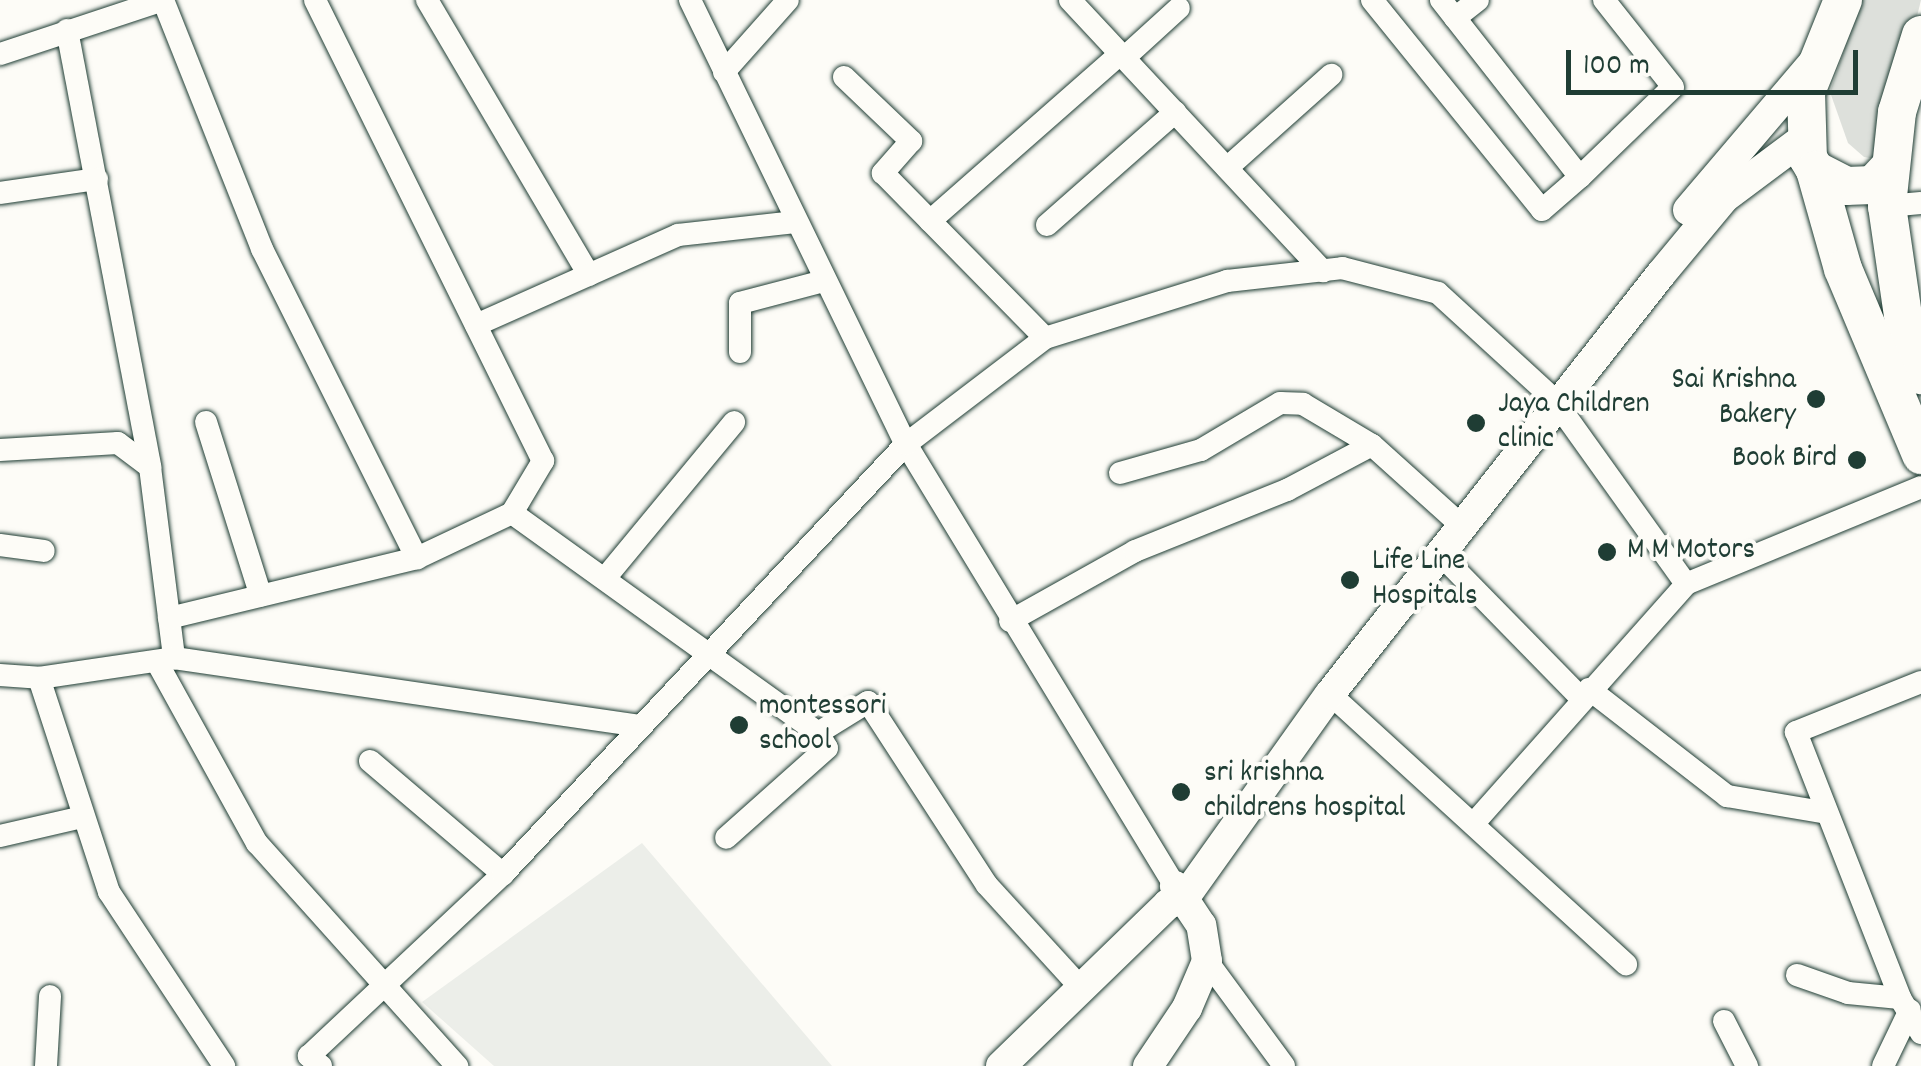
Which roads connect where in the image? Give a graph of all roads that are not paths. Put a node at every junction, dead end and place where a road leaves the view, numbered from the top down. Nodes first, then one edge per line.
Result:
1 (163, 0) edge
2 (315, 0) edge
3 (427, 0) edge
4 (690, 0) edge
5 (788, 0) edge
6 (1070, 0) edge
7 (1372, 0) edge
8 (1478, 0) edge
9 (1604, 0) edge
10 (1844, 0) edge
11 (1179, 8) dead end
12 (1448, 9) edge
13 (67, 30) junction
14 (1921, 35) edge
15 (0, 54) edge
16 (1122, 56) junction
17 (1817, 58) junction
18 (724, 72) junction
19 (1331, 75) dead end
20 (844, 76) dead end
21 (1175, 112) junction
22 (1809, 154) junction
23 (1228, 168) junction
24 (1889, 168) junction
25 (1580, 177) junction
26 (96, 179) junction
27 (0, 193) edge
28 (1904, 204) edge
29 (930, 221) junction
30 (795, 222) junction
31 (1048, 225) dead end
32 (1323, 270) junction
33 (589, 275) junction
34 (824, 281) junction
35 (476, 325) junction
36 (1045, 338) junction
37 (740, 352) dead end
38 (1921, 374) edge
39 (1552, 399) junction
40 (206, 422) dead end
41 (734, 422) dead end
42 (906, 444) junction
43 (1372, 445) junction
44 (0, 450) edge
45 (1921, 455) edge
46 (150, 467) junction
47 (1120, 473) dead end
48 (1921, 487) edge
49 (512, 514) junction
50 (1456, 521) junction
51 (0, 544) edge
52 (44, 551) dead end
53 (1440, 554) junction
54 (417, 558) junction
55 (606, 578) junction
56 (1686, 584) junction
57 (261, 596) junction
58 (170, 618) junction
59 (1010, 621) junction
60 (706, 654) junction
61 (166, 661) junction
62 (0, 675) edge
63 (38, 678) junction
64 (1921, 682) edge
65 (1330, 694) junction
66 (1585, 694) junction
67 (636, 725) junction
68 (818, 733) junction
69 (370, 761) dead end
70 (1827, 813) junction
71 (82, 818) junction
72 (1475, 822) junction
73 (0, 836) edge
74 (726, 838) dead end
75 (503, 874) junction
76 (1176, 896) junction
77 (1207, 961) junction
78 (1626, 964) dead end
79 (1798, 975) dead end
80 (383, 986) junction
81 (1082, 989) junction
82 (50, 996) dead end
83 (1905, 1004) junction
84 (1724, 1020) dead end
85 (1921, 1033) edge
86 (1155, 1063) edge
87 (46, 1066) edge
88 (224, 1066) edge
89 (321, 1066) edge
90 (456, 1066) edge
91 (1001, 1066) edge
92 (1284, 1066) edge
93 (1747, 1066) edge
94 (1883, 1066) edge

1 - 13 street
1 - 54 street
2 - 35 street
3 - 33 street
4 - 18 street
5 - 18 street
6 - 16 street
7 - 25 street
8 - 12 street
9 - 25 street
10 - 17 main road
11 - 16 street
12 - 25 street
13 - 15 street
13 - 26 street
14 - 24 main road
16 - 21 street
16 - 29 street
17 - 22 main road
17 - 39 street
18 - 30 street
19 - 23 street
20 - 29 street
21 - 23 street
21 - 31 street
22 - 24 main road
22 - 39 street
22 - 45 main road
23 - 32 street
24 - 28 main road
26 - 27 street
26 - 46 street
28 - 38 main road
29 - 36 street
30 - 33 street
30 - 34 street
32 - 36 street
32 - 39 street
33 - 35 street
34 - 37 street
34 - 42 street
35 - 49 street
36 - 42 street
39 - 50 street
39 - 56 street
40 - 57 street
41 - 55 street
42 - 59 street
42 - 60 street
43 - 47 street
43 - 50 street
43 - 59 street
44 - 46 street
46 - 58 street
48 - 56 street
49 - 54 street
49 - 55 street
50 - 53 street
50 - 76 street
51 - 52 street
53 - 65 street
53 - 66 street
54 - 57 street
55 - 60 street
56 - 66 street
57 - 58 street
58 - 61 street
59 - 76 street
60 - 67 street
60 - 68 street
61 - 63 street
61 - 67 street
61 - 80 street
62 - 63 street
63 - 71 street
64 - 70 street
65 - 72 street
65 - 76 street
66 - 70 street
66 - 72 street
67 - 75 street
68 - 74 street
68 - 81 street
69 - 75 street
70 - 83 street
71 - 73 street
71 - 88 street
72 - 78 street
75 - 80 street
76 - 77 street
76 - 81 street
77 - 86 street
77 - 92 street
79 - 83 street
80 - 89 street
80 - 90 street
81 - 91 street
82 - 87 street
83 - 85 street
83 - 94 street
84 - 93 street

